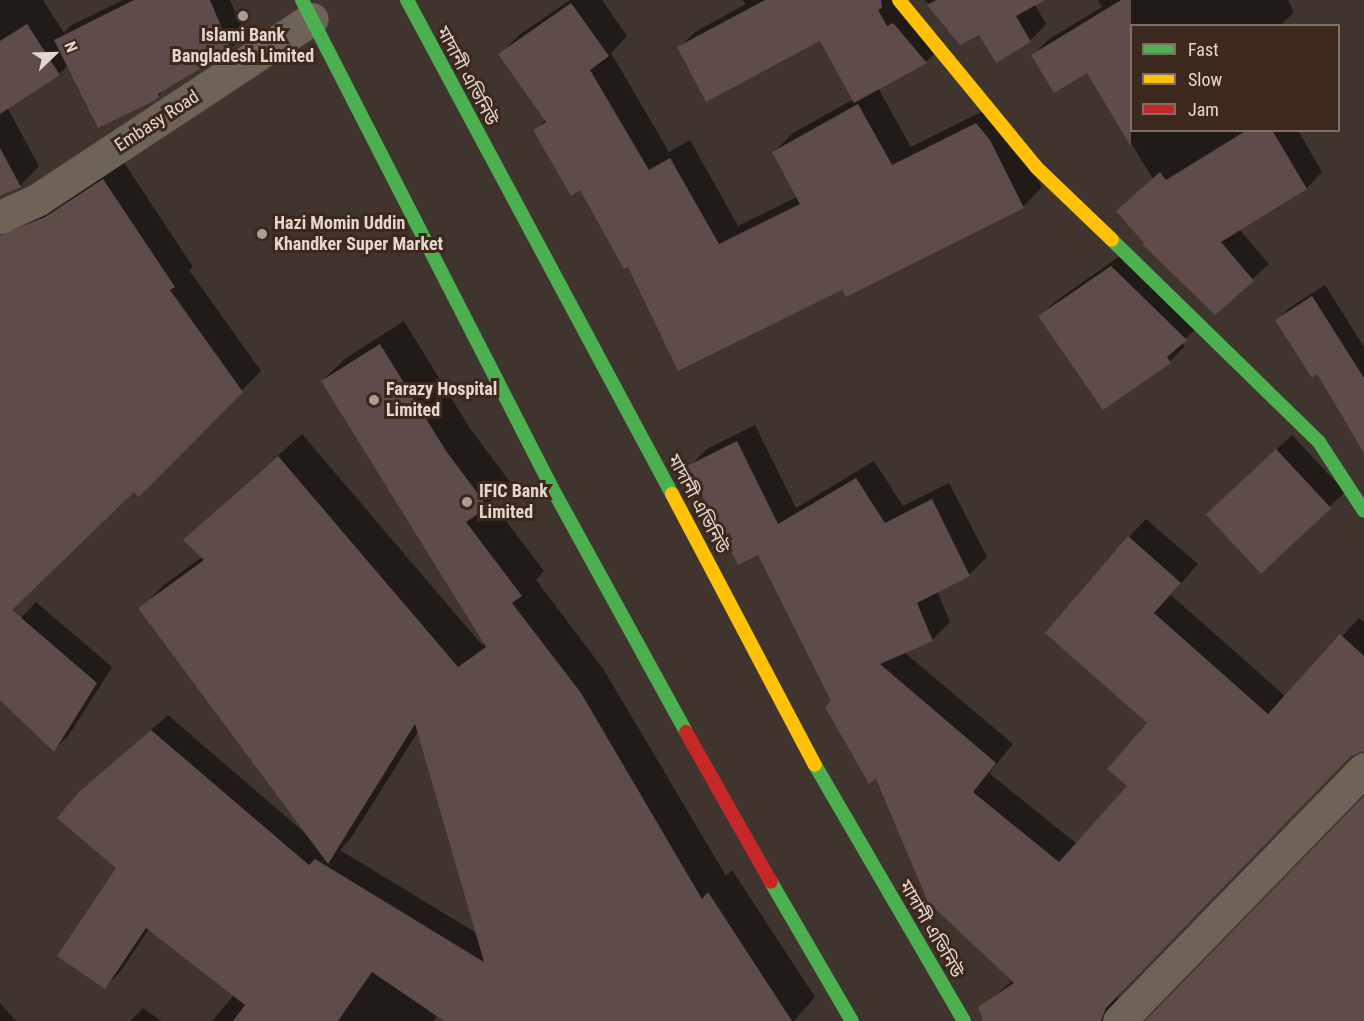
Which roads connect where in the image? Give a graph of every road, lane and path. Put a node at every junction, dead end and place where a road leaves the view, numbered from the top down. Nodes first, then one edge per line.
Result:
1 (407, 0) edge
2 (899, 0) edge
3 (307, 9) edge
4 (0, 217) edge
5 (1364, 511) edge
6 (1364, 769) edge
7 (852, 1021) edge
8 (964, 1021) edge
9 (1119, 1021) edge

1 - 8 main road, মাদানী এভিনিউ
2 - 5 main road
3 - 4 street, Embasy Road
3 - 7 main road
6 - 9 street

